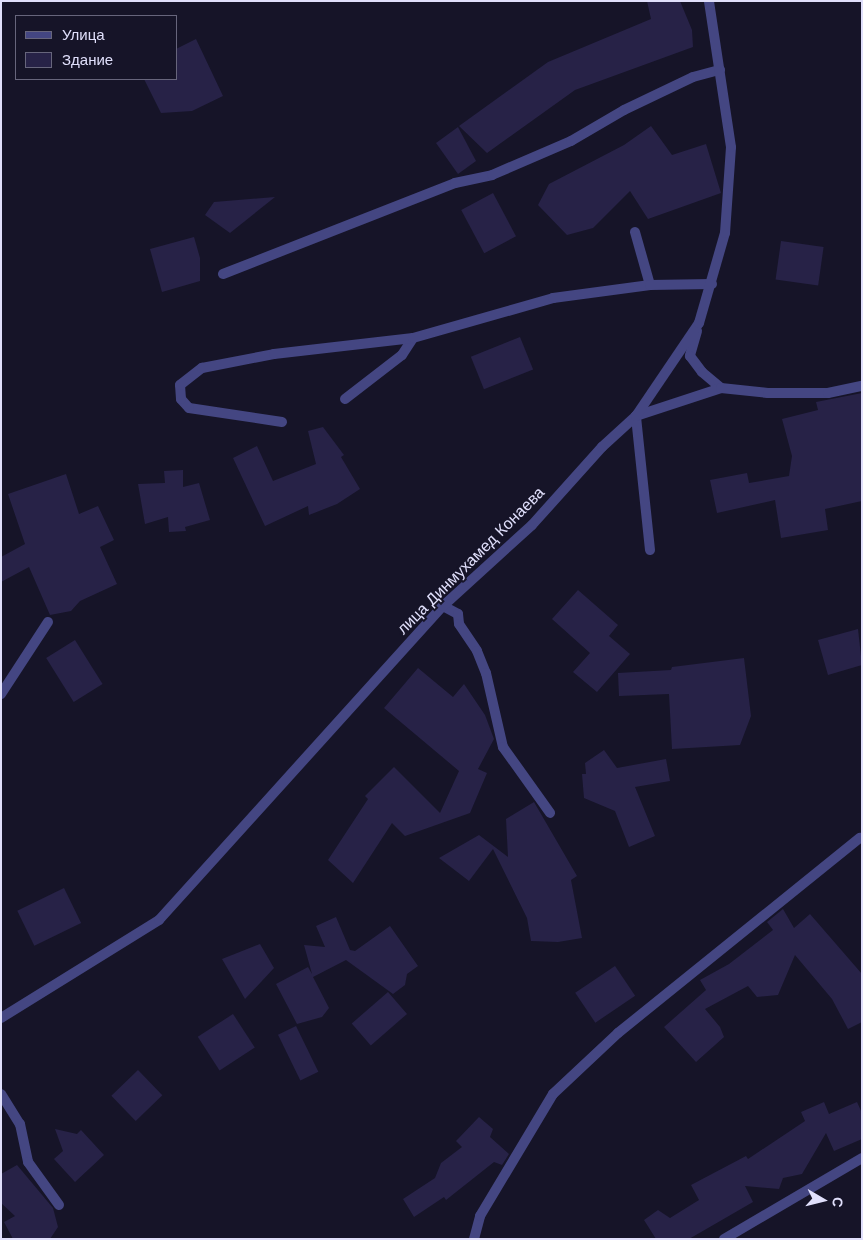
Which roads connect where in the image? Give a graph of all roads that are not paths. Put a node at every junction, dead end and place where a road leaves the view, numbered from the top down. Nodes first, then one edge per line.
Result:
1 (709, 1) edge
2 (720, 70) junction
3 (635, 232) dead end
4 (224, 274) dead end
5 (712, 284) junction
6 (650, 285) junction
7 (699, 323) junction
8 (413, 338) junction
9 (862, 386) edge
10 (721, 388) junction
11 (345, 399) dead end
12 (636, 416) junction
13 (282, 422) dead end
14 (650, 550) dead end
15 (443, 606) junction
16 (48, 622) dead end
17 (1, 694) edge
18 (550, 813) dead end
19 (860, 838) dead end
20 (1, 1018) edge
21 (1, 1094) edge
22 (862, 1158) edge
23 (59, 1205) dead end
24 (474, 1239) edge
25 (724, 1239) edge

1 - 2 street, лица Динмухамед Конаева
2 - 4 street
2 - 5 street, лица Динмухамед Конаева
3 - 6 street
5 - 6 street
5 - 7 street, лица Динмухамед Конаева
6 - 8 street
7 - 10 street
7 - 12 street, лица Динмухамед Конаева
8 - 11 street
8 - 13 street
9 - 10 street
10 - 12 street
12 - 14 street
12 - 15 street, лица Динмухамед Конаева
15 - 18 street
15 - 20 street, лица Динмухамед Конаева
16 - 17 street
19 - 24 street
21 - 23 street
22 - 25 street

